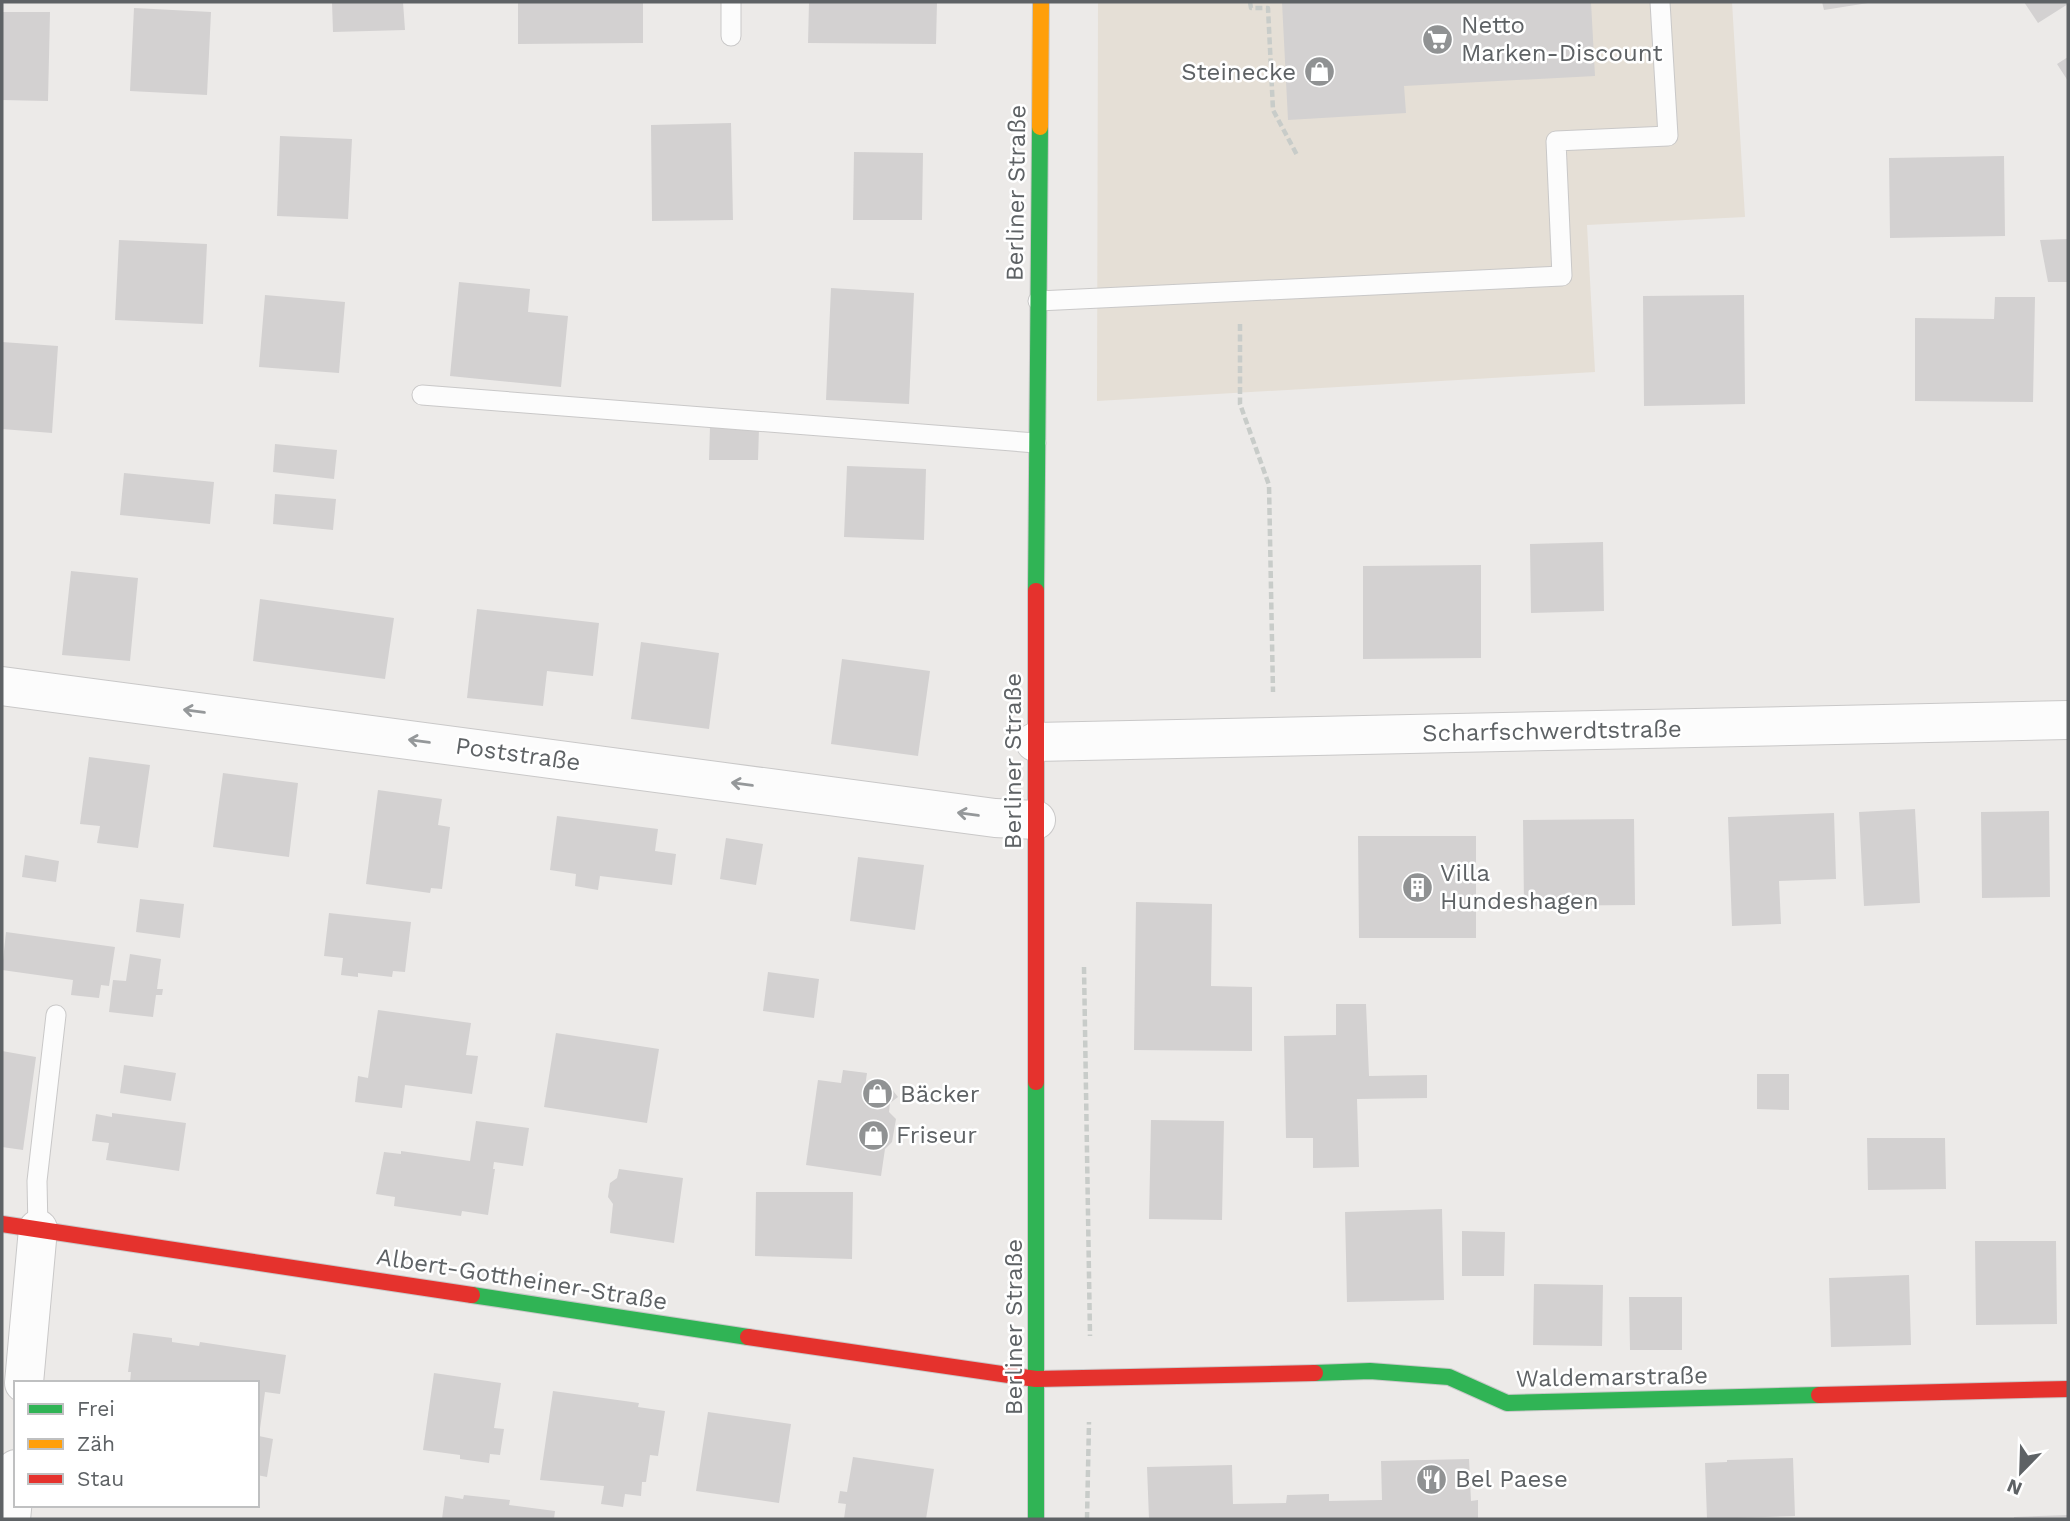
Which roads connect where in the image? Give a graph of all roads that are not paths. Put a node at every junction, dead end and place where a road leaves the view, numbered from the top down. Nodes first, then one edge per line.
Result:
1 (731, 2) edge
2 (1041, 2) edge
3 (1661, 2) edge
4 (732, 36) dead end
5 (1038, 301) junction
6 (422, 395) dead end
7 (1036, 443) junction
8 (2, 686) edge
9 (2068, 720) edge
10 (1035, 742) junction
11 (1035, 820) junction
12 (56, 1015) dead end
13 (20, 1226) edge
14 (1036, 1379) junction
15 (24, 1381) edge
16 (2068, 1389) edge
17 (14, 1489) edge
18 (11, 1519) edge
19 (1036, 1519) edge

1 - 4 lane
2 - 5 street, Berliner Straße
3 - 5 lane
5 - 7 street, Berliner Straße
6 - 7 lane
7 - 10 street, Berliner Straße
11 -> 8 street, Poststraße
9 - 10 street, Scharfschwerdtstraße
10 - 11 street, Berliner Straße
11 - 14 street, Berliner Straße
12 - 13 lane
13 - 14 street, Albert-Gottheiner-Straße
13 - 15 street
14 - 16 street, Waldemarstraße
14 - 19 street, Berliner Straße
17 - 18 street

